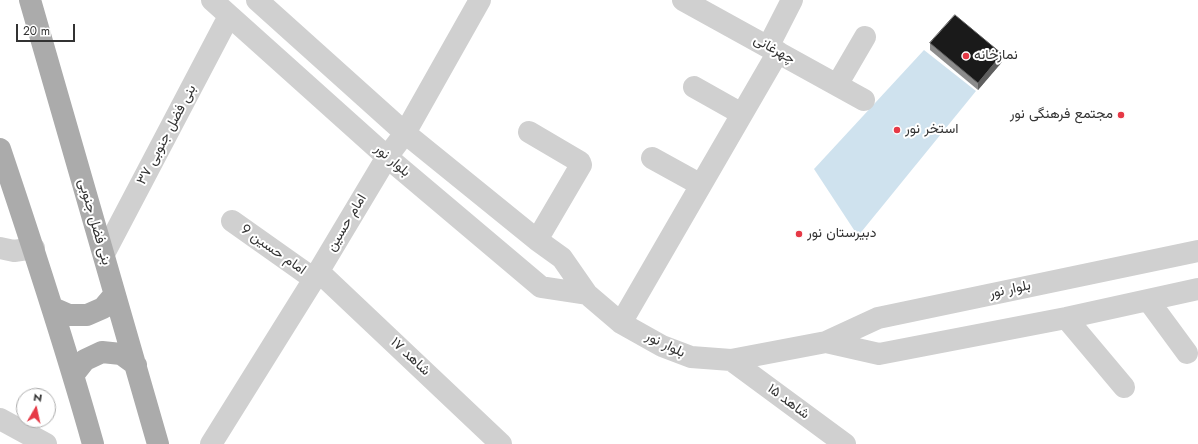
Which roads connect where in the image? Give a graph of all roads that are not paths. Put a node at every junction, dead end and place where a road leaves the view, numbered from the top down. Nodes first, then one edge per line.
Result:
1 (30, 0) edge
2 (212, 0) edge
3 (257, 0) edge
4 (683, 0) edge
5 (792, 0) edge
6 (473, 2) edge
7 (229, 16) junction
8 (865, 37) dead end
9 (773, 50) junction
10 (838, 85) junction
11 (694, 87) dead end
12 (864, 100) dead end
13 (742, 114) junction
14 (405, 132) junction
15 (529, 132) dead end
16 (0, 149) edge
17 (387, 157) junction
18 (652, 158) dead end
19 (701, 185) junction
20 (232, 221) dead end
21 (537, 240) junction
22 (0, 248) edge
23 (34, 248) junction
24 (1198, 251) edge
25 (104, 254) junction
26 (316, 275) junction
27 (1198, 289) edge
28 (587, 294) junction
29 (114, 295) junction
30 (1148, 300) junction
31 (53, 308) junction
32 (1066, 318) junction
33 (622, 323) junction
34 (826, 342) junction
35 (1187, 353) dead end
36 (731, 360) junction
37 (136, 365) junction
38 (74, 374) junction
39 (1124, 387) dead end
40 (0, 419) edge
41 (212, 443) edge
42 (46, 444) edge
43 (93, 444) edge
44 (158, 444) edge
45 (501, 444) edge
46 (845, 444) edge

1 - 25 main road, بنی فضل جنوبی
2 - 7 street, بلوار نور
3 - 14 street, بلوار نور
4 - 9 street, چهرغانی
5 - 9 street
6 - 14 street, امام حسین
7 - 17 street, بلوار نور
7 - 25 street, بنی فضل جنوبی ۳۷
8 - 10 street
9 - 10 street, چهرغانی
9 - 13 street
10 - 12 street, چهرغانی
11 - 13 street
13 - 19 street
14 - 17 street, امام حسین
14 - 21 street, بلوار نور
15 - 21 street
16 - 23 main road
17 - 26 street, امام حسین
17 - 28 street, بلوار نور
18 - 19 street
19 - 33 street
20 - 26 street, امام حسین 9
21 - 28 street, بلوار نور
22 - 23 street
23 - 31 main road
24 - 34 street, بلوار نور
25 - 29 main road, بنی فضل جنوبی
26 - 41 street, امام حسین
26 - 45 street, شاهد ۱۷
27 - 30 street, بلوار نور
28 - 33 street, بلوار نور
29 - 31 main road
29 - 37 main road, بنی فضل جنوبی
30 - 32 street, بلوار نور
30 - 35 street
31 - 38 main road
32 - 34 street, بلوار نور
32 - 39 street
33 - 36 street, بلوار نور
34 - 36 street, بلوار نور
36 - 46 street, شاهد ۱۵
37 - 38 main road
37 - 44 main road, بنی فضل جنوبی
38 - 43 main road
40 - 42 street

